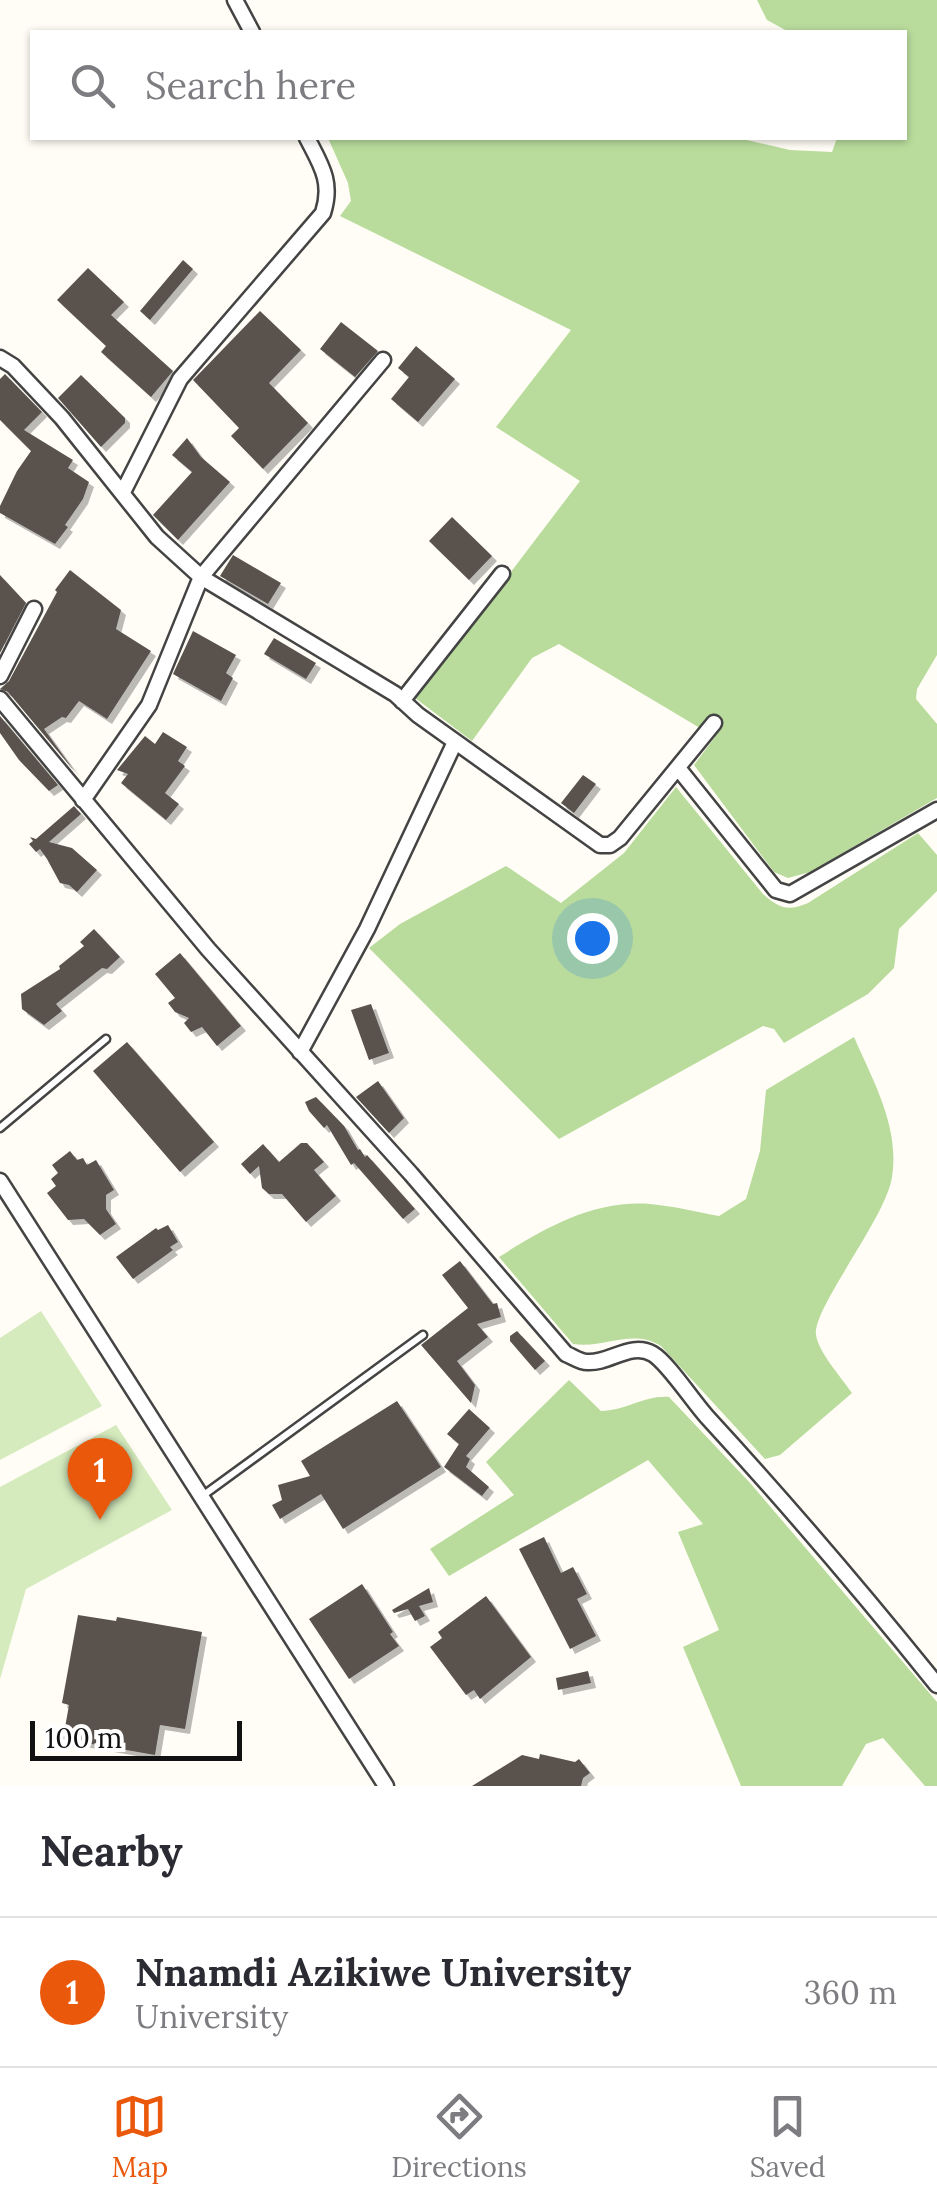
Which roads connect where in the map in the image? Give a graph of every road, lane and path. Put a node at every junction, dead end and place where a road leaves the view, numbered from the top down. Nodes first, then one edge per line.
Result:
1 (234, 0) edge
2 (251, 30) edge
3 (307, 140) edge
4 (0, 358) edge
5 (384, 360) dead end
6 (123, 492) junction
7 (502, 574) dead end
8 (201, 577) junction
9 (34, 609) dead end
10 (0, 676) edge
11 (0, 700) edge
12 (402, 701) junction
13 (714, 723) dead end
14 (455, 742) junction
15 (678, 768) junction
16 (82, 800) junction
17 (937, 810) edge
18 (106, 1038) dead end
19 (300, 1052) junction
20 (0, 1128) edge
21 (0, 1181) edge
22 (423, 1335) dead end
23 (200, 1498) junction
24 (937, 1685) edge
25 (386, 1786) edge

1 - 2 street
3 - 6 street
4 - 6 street
5 - 8 street
6 - 8 street
7 - 12 street
8 - 12 street
8 - 16 street
9 - 10 street
11 - 16 street
12 - 14 street
13 - 15 street
14 - 15 street
14 - 19 street
15 - 17 street
16 - 19 street
18 - 20 lane
19 - 24 street
21 - 23 street
22 - 23 lane
23 - 25 street

